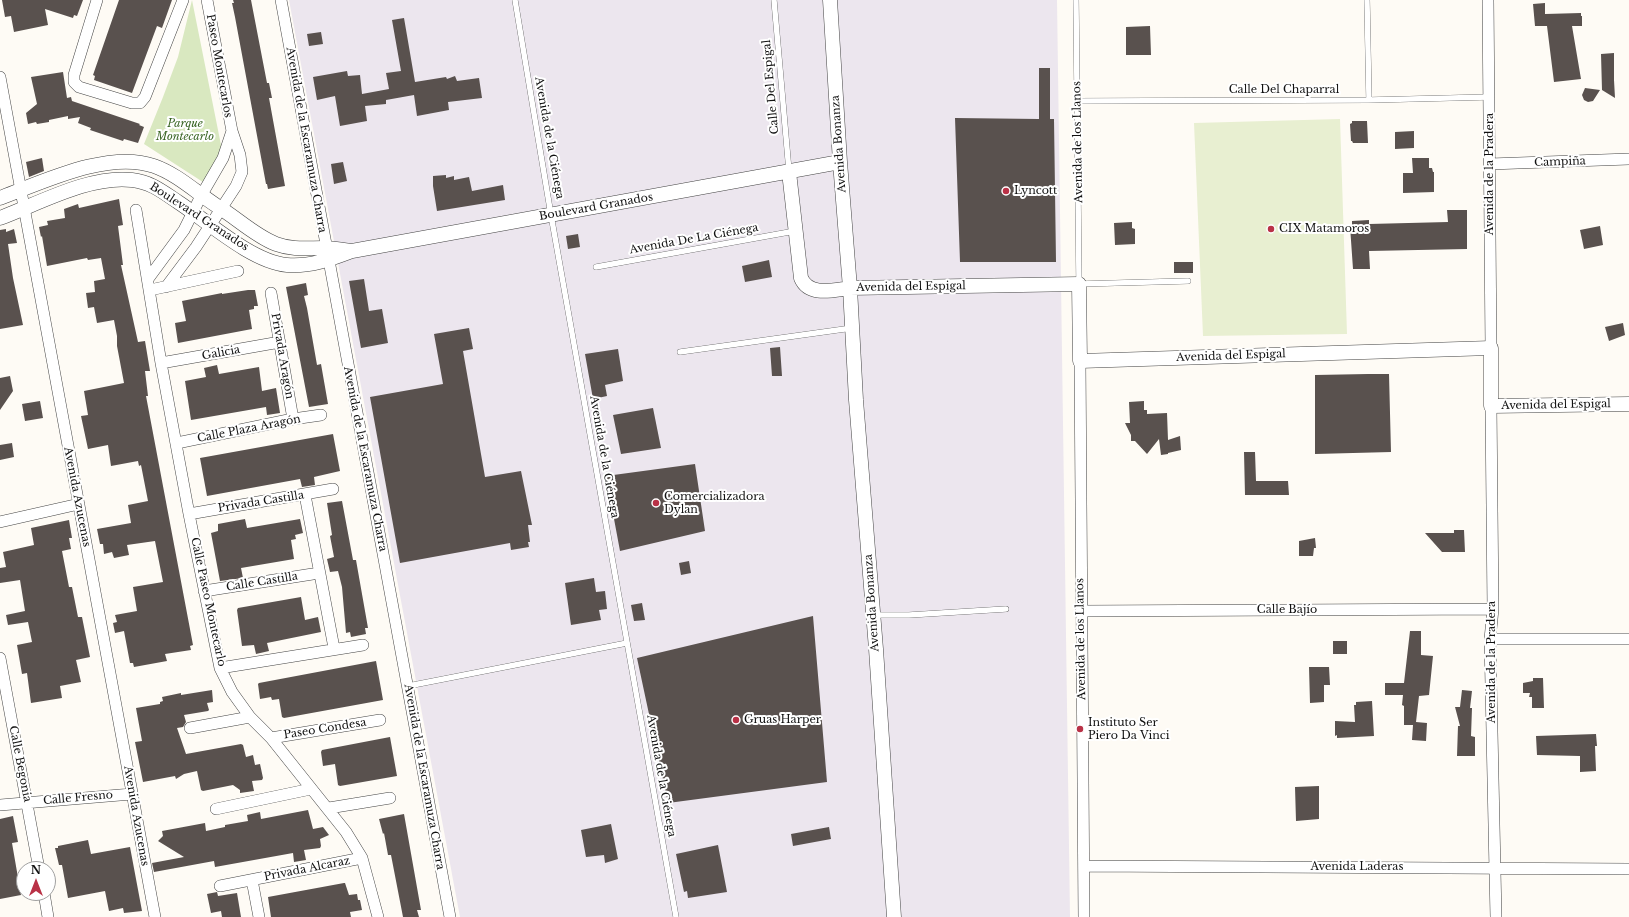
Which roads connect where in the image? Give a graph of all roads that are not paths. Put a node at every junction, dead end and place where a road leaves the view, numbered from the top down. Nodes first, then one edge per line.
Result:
1 (97, 0) edge
2 (183, 0) edge
3 (207, 0) edge
4 (281, 0) edge
5 (515, 0) edge
6 (774, 0) edge
7 (830, 0) edge
8 (1076, 0) edge
9 (1367, 0) edge
10 (1488, 0) edge
11 (0, 77) edge
12 (1490, 97) junction
13 (1368, 100) junction
14 (1077, 101) junction
15 (232, 131) junction
16 (1629, 159) edge
17 (840, 162) junction
18 (1490, 164) junction
19 (789, 172) junction
20 (21, 190) junction
21 (201, 196) junction
22 (0, 198) edge
23 (24, 209) junction
24 (221, 209) junction
25 (136, 210) dead end
26 (192, 211) junction
27 (552, 215) junction
28 (0, 218) edge
29 (211, 224) junction
30 (796, 231) junction
31 (327, 254) junction
32 (596, 267) dead end
33 (238, 271) dead end
34 (1188, 281) dead end
35 (1079, 284) junction
36 (149, 285) junction
37 (166, 287) junction
38 (850, 288) junction
39 (271, 293) dead end
40 (852, 328) junction
41 (280, 342) junction
42 (1491, 348) junction
43 (680, 352) dead end
44 (1080, 361) junction
45 (161, 363) junction
46 (1629, 404) edge
47 (1491, 406) junction
48 (321, 415) dead end
49 (293, 419) junction
50 (177, 443) junction
51 (333, 489) dead end
52 (305, 495) junction
53 (79, 504) junction
54 (189, 514) junction
55 (0, 522) edge
56 (319, 573) junction
57 (204, 591) junction
58 (1006, 609) dead end
59 (1493, 610) junction
60 (1081, 611) junction
61 (873, 615) junction
62 (1490, 639) junction
63 (1629, 639) edge
64 (627, 643) junction
65 (363, 644) dead end
66 (334, 648) junction
67 (0, 658) edge
68 (220, 668) junction
69 (408, 686) junction
70 (250, 717) junction
71 (380, 720) dead end
72 (190, 728) dead end
73 (270, 738) junction
74 (311, 789) junction
75 (132, 794) junction
76 (390, 798) dead end
77 (27, 802) junction
78 (0, 805) edge
79 (328, 808) junction
80 (216, 809) dead end
81 (362, 858) junction
82 (38, 861) edge
83 (1084, 866) junction
84 (1494, 868) junction
85 (1629, 869) edge
86 (252, 880) junction
87 (220, 886) dead end
88 (45, 901) edge
89 (48, 917) edge
90 (155, 917) edge
91 (259, 917) edge
92 (378, 917) edge
93 (450, 917) edge
94 (676, 917) edge
95 (893, 917) edge
96 (1084, 917) edge
97 (1496, 917) edge

1 - 2 street
3 - 15 street, Paseo Montecarlos
4 - 31 street, Avenida de la Escaramuza Charra
5 - 27 lane, Avenida de la Ciénega
6 - 19 lane, Calle Del Espigal
7 - 17 street, Avenida Bonanza
8 - 14 lane, Avenida de los Llanos
9 - 13 lane
10 - 12 street, Avenida de la Pradera
11 - 20 street, Avenida Azucenas
12 - 13 lane, Calle Del Chaparral
12 - 18 street, Avenida de la Pradera
13 - 14 lane, Calle Del Chaparral
14 - 35 lane, Avenida de los Llanos
15 - 21 street, Paseo Montecarlos
15 - 24 street, Paseo Montecarlos
16 - 18 street, Campiña
17 - 19 street, Boulevard Granados
17 - 38 street, Avenida Bonanza
18 - 42 street, Avenida de la Pradera
19 - 27 street, Boulevard Granados
19 - 30 street
20 - 21 street, Boulevard Granados
20 - 22 street, Boulevard Granados
20 - 23 street, Avenida Azucenas
21 - 24 street, Boulevard Granados
21 - 26 street, Paseo Montecarlos
23 - 26 street, Boulevard Granados
23 - 28 street, Boulevard Granados
23 - 53 street, Avenida Azucenas
24 - 29 street, Paseo Montecarlos
24 - 31 street, Boulevard Granados
25 - 36 street, Calle Paseo Montecarlo
26 - 29 street, Boulevard Granados
26 - 36 street, Paseo Montecarlos
27 - 31 street, Boulevard Granados
27 - 64 lane, Avenida de la Ciénega
29 - 31 street, Boulevard Granados
29 - 37 street, Paseo Montecarlos
30 - 32 lane, Avenida De La Ciénega
30 - 38 street
31 - 69 street, Avenida de la Escaramuza Charra
33 - 37 street
34 - 35 lane
35 - 38 street, Avenida del Espigal
35 - 44 street
36 - 37 street
36 - 45 street, Calle Paseo Montecarlo
38 - 40 street, Avenida Bonanza
39 - 41 street, Privada Aragón
40 - 43 lane
40 - 61 street, Avenida Bonanza
41 - 45 street, Galicia
41 - 49 street, Privada Aragón
42 - 44 street, Avenida del Espigal
42 - 47 street, Avenida del Espigal
44 - 60 street, Avenida de los Llanos
45 - 50 street, Calle Paseo Montecarlo
46 - 47 street, Avenida del Espigal
47 - 59 street, Avenida de la Pradera
48 - 49 street, Calle Plaza Aragón
49 - 50 street, Calle Plaza Aragón
50 - 54 street, Calle Paseo Montecarlo
51 - 52 street, Privada Castilla
52 - 54 street, Privada Castilla
52 - 56 street
53 - 55 street
53 - 75 street, Avenida Azucenas
54 - 57 street, Calle Paseo Montecarlo
56 - 57 street, Calle Castilla
56 - 66 street
57 - 68 street, Calle Paseo Montecarlo
58 - 61 lane
59 - 60 street, Calle Bajío
59 - 62 street, Avenida de la Pradera
60 - 83 street, Avenida de los Llanos
61 - 95 street, Avenida Bonanza
62 - 63 street
62 - 84 street, Avenida de la Pradera
64 - 69 lane
64 - 94 lane, Avenida de la Ciénega
65 - 66 street
66 - 68 street
67 - 77 street, Calle Begonia
68 - 70 street, Calle Paseo Montecarlo
69 - 93 street, Avenida de la Escaramuza Charra
70 - 72 street
70 - 73 street, Calle Paseo Montecarlo
71 - 73 street, Paseo Condesa
73 - 74 street, Calle Paseo Montecarlo
74 - 79 street, Calle Paseo Montecarlo
74 - 80 street
75 - 77 street, Calle Fresno
75 - 90 street, Avenida Azucenas
76 - 79 street
77 - 78 street, Calle Fresno
77 - 82 street, Calle Begonia
79 - 81 street, Calle Paseo Montecarlo
81 - 86 street, Privada Alcaraz
81 - 92 street, Calle Paseo Montecarlo
83 - 84 street, Avenida Laderas
83 - 96 street, Avenida de los Llanos
84 - 85 street, Avenida Laderas
84 - 97 street, Avenida de la Pradera
86 - 87 street, Privada Alcaraz
86 - 91 street, Privada Alcaraz
88 - 89 street

